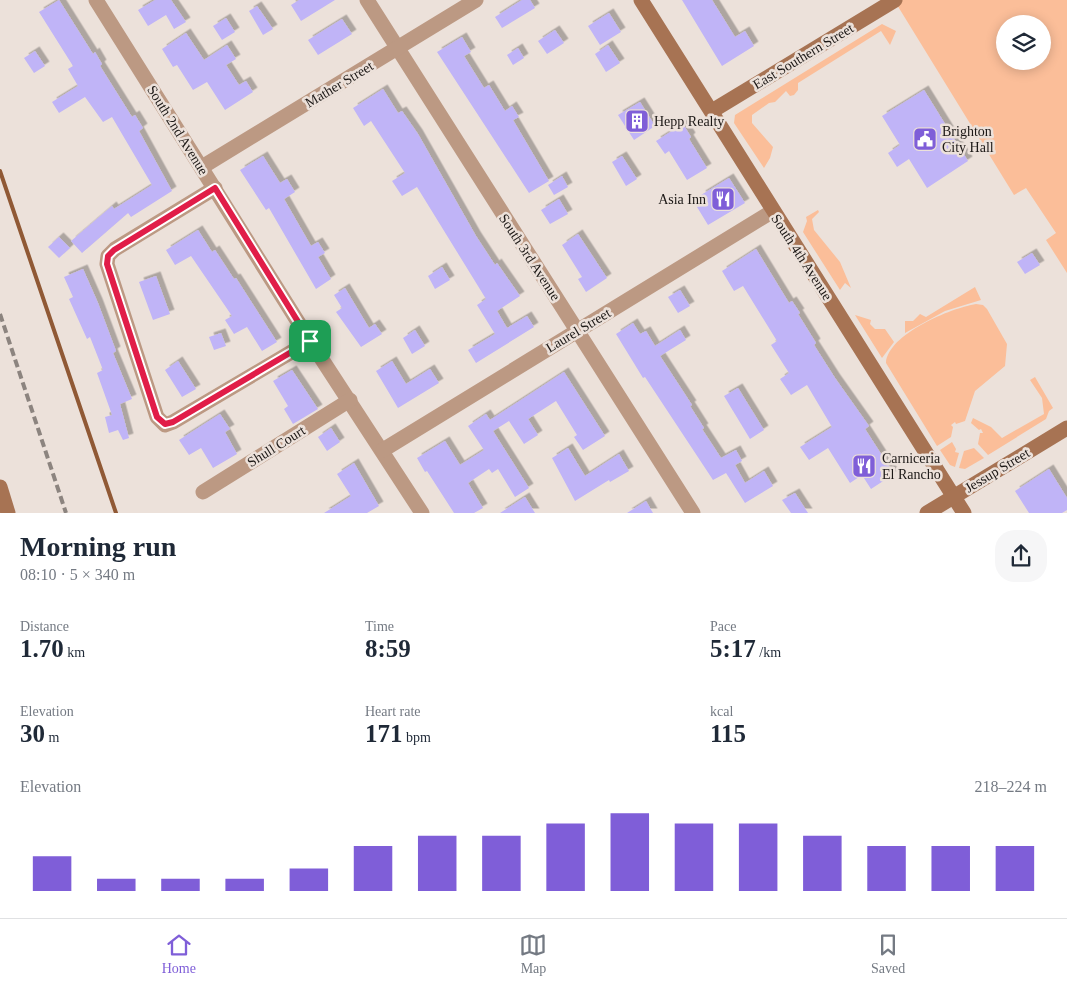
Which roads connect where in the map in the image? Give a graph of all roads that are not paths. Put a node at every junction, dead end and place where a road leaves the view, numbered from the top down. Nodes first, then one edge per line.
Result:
1 (96, 0) edge
2 (367, 0) edge
3 (476, 0) edge
4 (641, 0) edge
5 (895, 0) edge
6 (397, 48) junction
7 (712, 111) junction
8 (202, 167) junction
9 (215, 188) junction
10 (773, 211) junction
11 (577, 330) junction
12 (310, 341) junction
13 (350, 400) junction
14 (1067, 428) edge
15 (383, 450) junction
16 (0, 487) edge
17 (203, 492) dead end
18 (954, 496) junction
19 (8, 513) edge
20 (422, 513) edge
21 (694, 513) edge
22 (927, 513) edge
23 (964, 513) edge

1 - 8 street, South 2nd Avenue
2 - 6 street, South 3rd Avenue
3 - 6 street, Mather Street
4 - 7 main road, South 4th Avenue
5 - 7 main road, East Southern Street
6 - 8 street, Mather Street
6 - 11 street, South 3rd Avenue
7 - 10 main road, South 4th Avenue
8 - 9 street, South 2nd Avenue
9 - 12 street, South 2nd Avenue
9 - 12 street
10 - 11 street, Laurel Street
10 - 18 main road, South 4th Avenue
11 - 15 street, Laurel Street
11 - 21 street, South 3rd Avenue
12 - 13 street, South 2nd Avenue
13 - 15 street, South 2nd Avenue
13 - 17 street, Shull Court
14 - 18 main road, Jessup Street
15 - 20 street, South 2nd Avenue
16 - 19 main road
18 - 22 main road, Jessup Street
18 - 23 main road, South 4th Avenue

